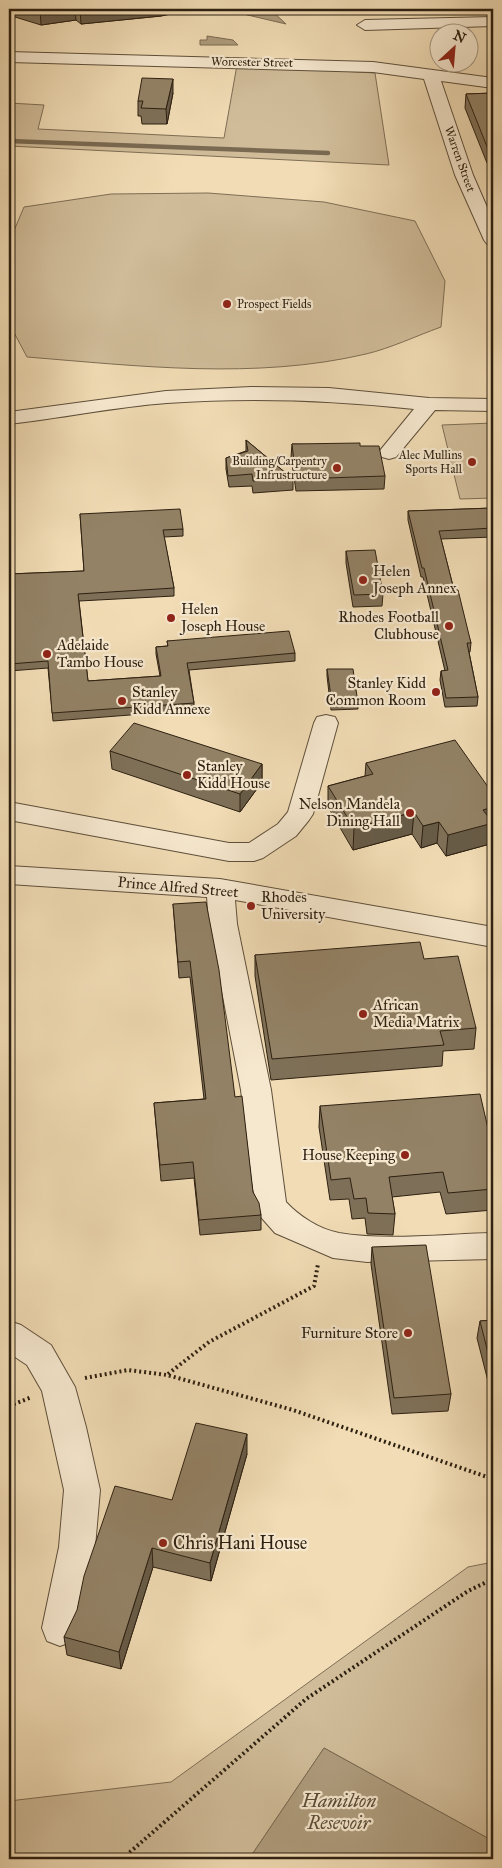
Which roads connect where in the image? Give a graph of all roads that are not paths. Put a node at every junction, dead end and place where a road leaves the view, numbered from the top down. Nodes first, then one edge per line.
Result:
1 (360, 9) edge
2 (493, 21) edge
3 (365, 25) junction
4 (9, 57) edge
5 (373, 67) junction
6 (431, 76) junction
7 (493, 83) edge
8 (493, 240) edge
9 (429, 404) junction
10 (493, 405) edge
11 (9, 418) edge
12 (389, 453) dead end
13 (326, 723) dead end
14 (9, 810) edge
15 (9, 875) edge
16 (220, 888) junction
17 (493, 937) edge
18 (493, 1246) edge
19 (9, 1335) edge
20 (60, 1628) dead end

1 - 3 street
2 - 3 street
3 - 5 street
4 - 5 street, Worcester Street
5 - 6 street, Worcester Street
6 - 7 street, Worcester Street
6 - 8 street, Warren Street
9 - 10 street
9 - 11 street
9 - 12 street
13 - 14 street
15 - 16 street, Prince Alfred Street
16 - 17 street, Prince Alfred Street
16 - 18 street
19 - 20 street

